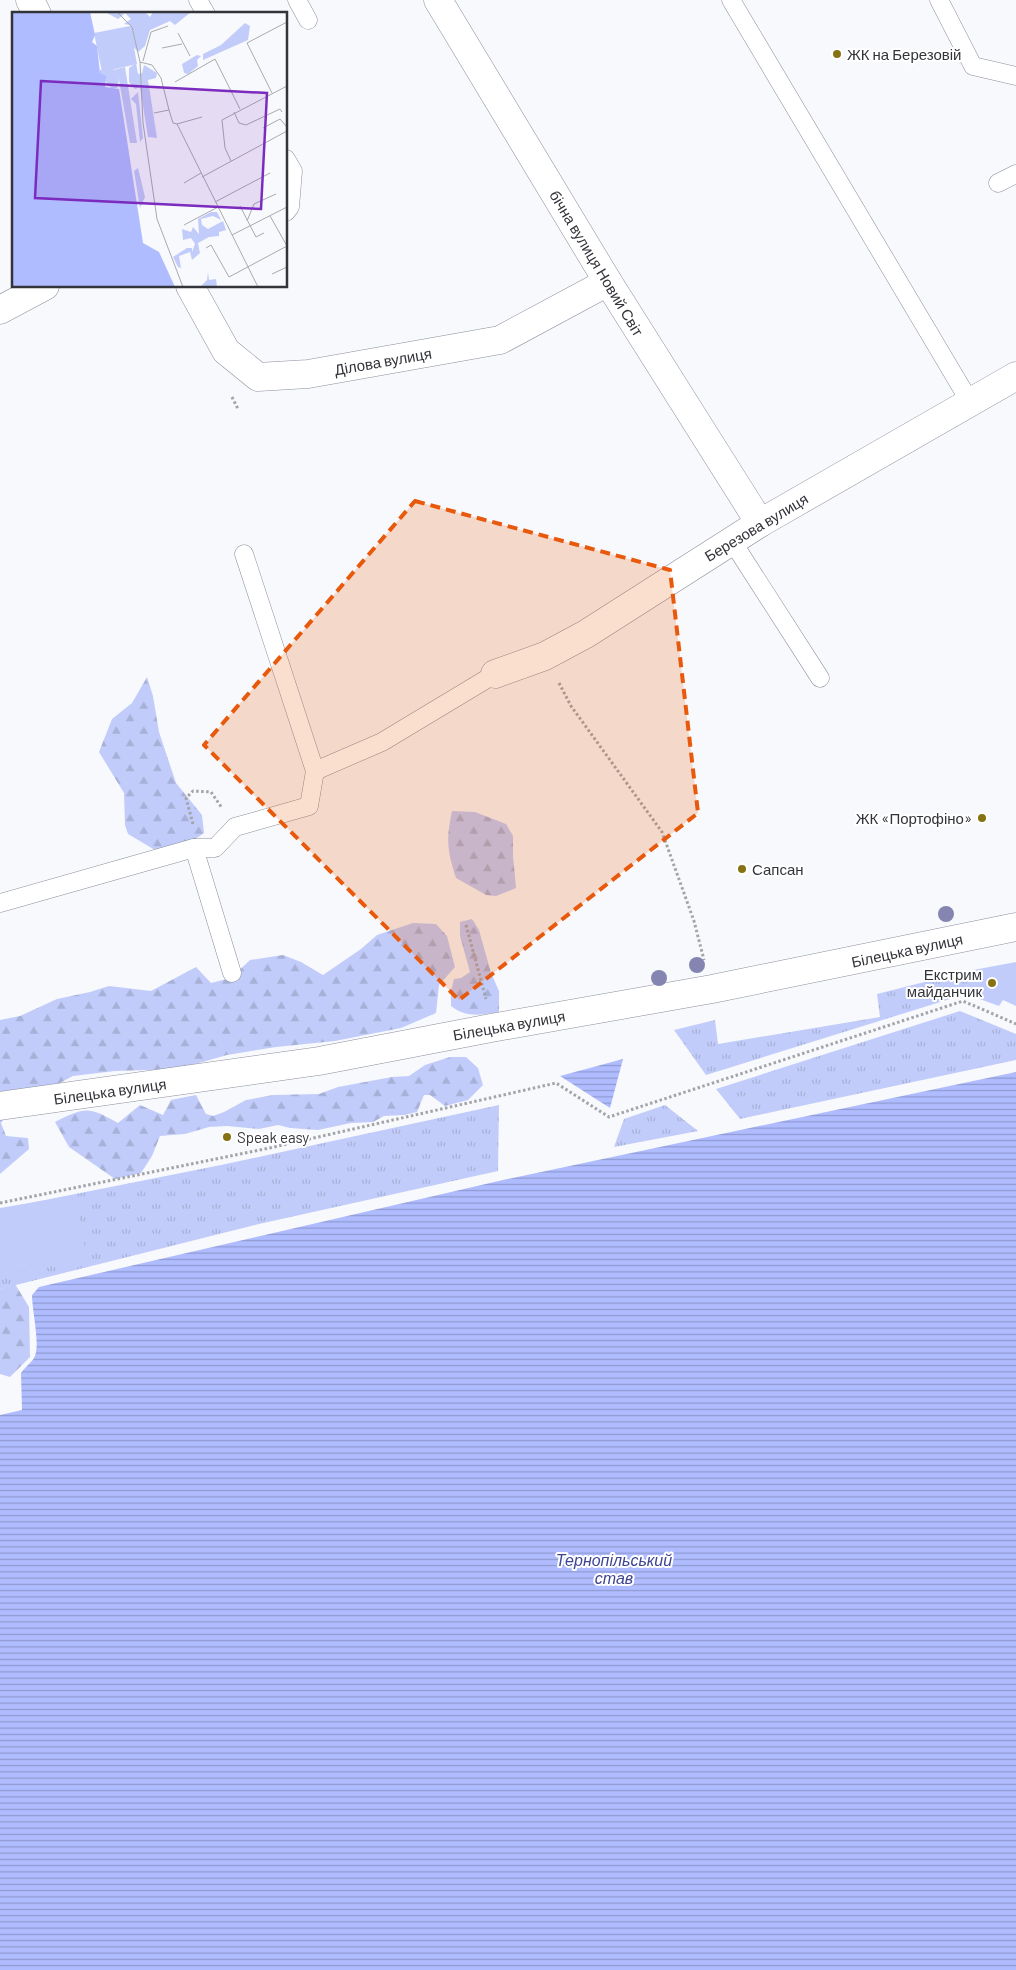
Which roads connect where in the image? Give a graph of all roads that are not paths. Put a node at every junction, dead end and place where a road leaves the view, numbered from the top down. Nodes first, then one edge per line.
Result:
1 (30, 0) edge
2 (198, 0) edge
3 (297, 0) edge
4 (438, 0) edge
5 (731, 0) edge
6 (938, 0) edge
7 (36, 12) edge
8 (205, 12) edge
9 (308, 20) dead end
10 (1016, 76) edge
11 (288, 162) edge
12 (1016, 174) edge
13 (998, 183) dead end
14 (288, 210) edge
15 (608, 282) junction
16 (41, 288) edge
17 (191, 288) edge
18 (0, 310) edge
19 (1016, 376) edge
20 (970, 402) junction
21 (760, 523) junction
22 (732, 541) junction
23 (244, 554) dead end
24 (495, 674) joint
25 (820, 678) dead end
26 (315, 771) junction
27 (194, 848) junction
28 (0, 903) edge
29 (1016, 927) edge
30 (232, 973) dead end
31 (0, 1106) edge

1 - 7 street
2 - 8 lane
3 - 9 lane
4 - 15 street, бічна вулиця Новий Світ
5 - 20 lane
6 - 10 lane
11 - 14 lane
12 - 13 lane
15 - 17 street, Ділова вулиця
15 - 21 street, бічна вулиця Новий Світ
16 - 18 street
19 - 20 street, Березова вулиця
20 - 21 street, Березова вулиця
21 - 22 street, Березова вулиця
22 - 24 street, Березова вулиця
22 - 25 lane
23 - 26 lane
24 - 26 lane
26 - 27 lane
27 - 28 lane
27 - 30 lane
29 - 31 street, Білецька вулиця

